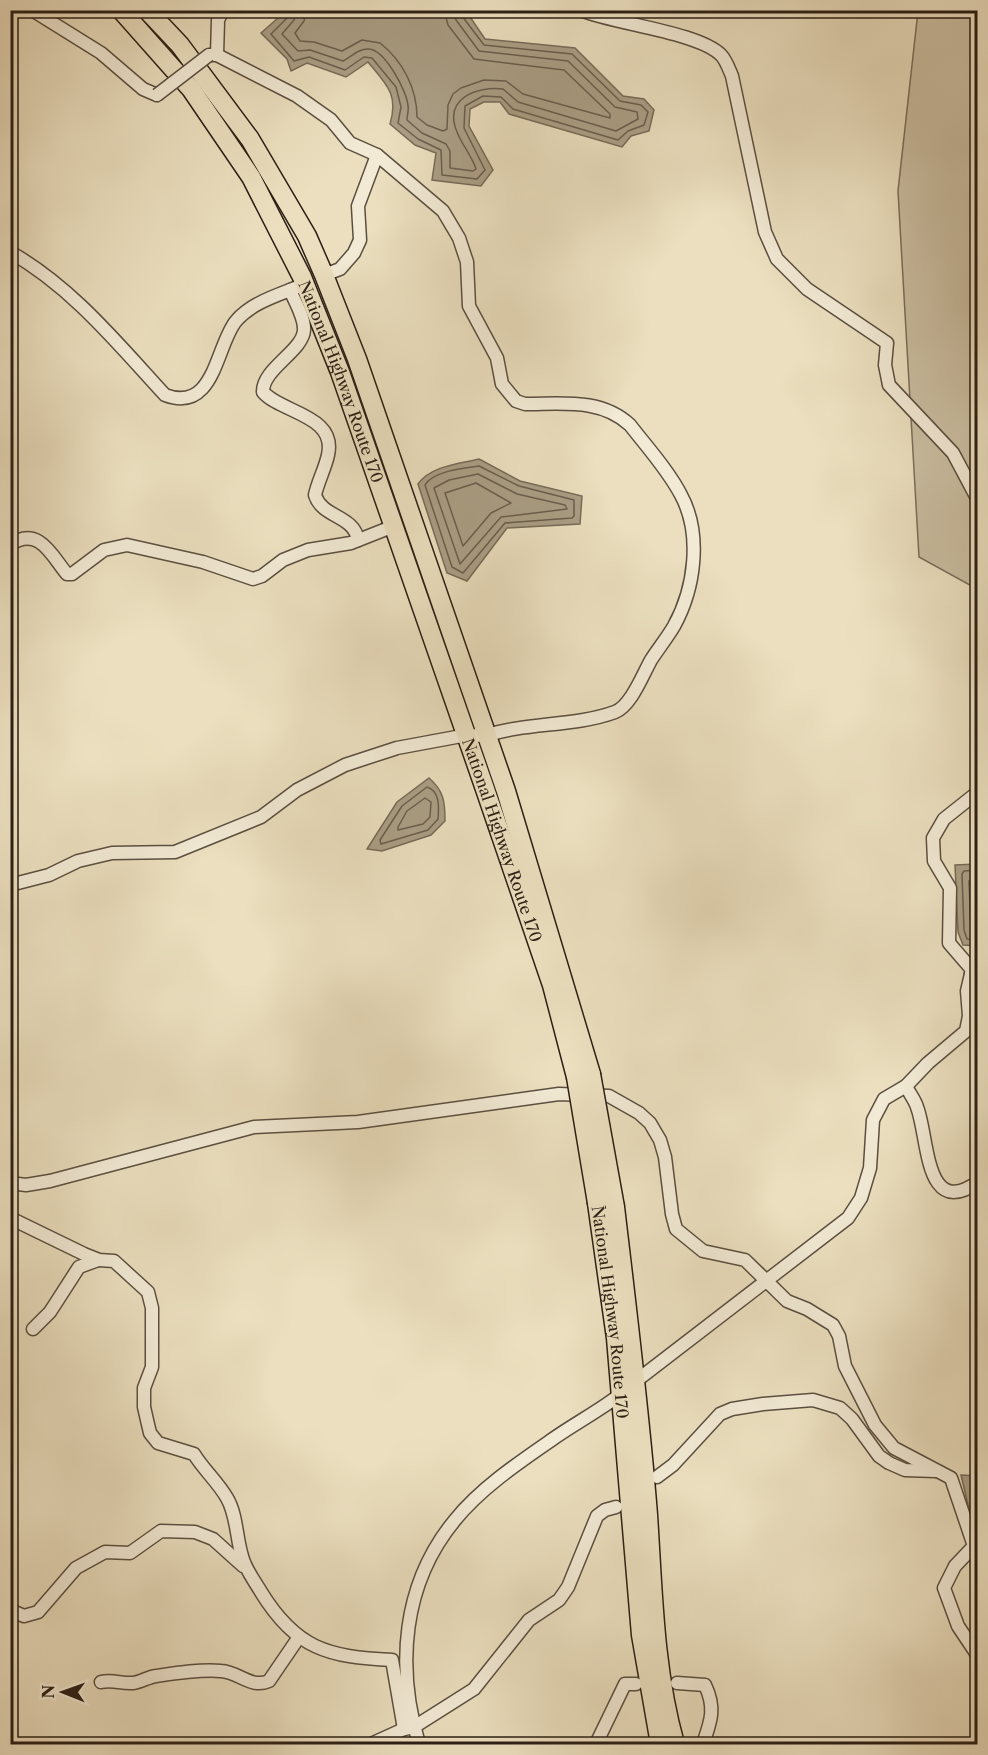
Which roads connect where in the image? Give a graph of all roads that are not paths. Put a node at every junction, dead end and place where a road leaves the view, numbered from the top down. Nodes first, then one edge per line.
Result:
1 (32, 10) edge
2 (121, 10) edge
3 (147, 10) edge
4 (223, 10) edge
5 (581, 10) edge
6 (213, 55) junction
7 (377, 155) junction
8 (10, 252) edge
9 (324, 275) junction
10 (298, 287) junction
11 (978, 500) edge
12 (394, 526) junction
13 (358, 540) junction
14 (10, 545) edge
15 (467, 735) junction
16 (485, 736) junction
17 (978, 792) edge
18 (10, 885) edge
19 (974, 973) edge
20 (584, 1075) junction
21 (906, 1086) junction
22 (978, 1182) edge
23 (10, 1183) edge
24 (606, 1205) junction
25 (10, 1218) edge
26 (99, 1260) junction
27 (767, 1280) junction
28 (33, 1329) dead end
29 (636, 1381) junction
30 (619, 1396) junction
31 (939, 1471) junction
32 (657, 1476) dead end
33 (616, 1507) dead end
34 (248, 1571) junction
35 (10, 1610) edge
36 (299, 1637) junction
37 (978, 1656) edge
38 (101, 1682) dead end
39 (677, 1683) dead end
40 (636, 1684) dead end
41 (409, 1728) junction
42 (371, 1744) edge
43 (419, 1744) edge
44 (596, 1744) edge
45 (660, 1744) edge
46 (675, 1744) edge
47 (703, 1744) edge

1 - 6 street, bridge
2 - 10 highway, National Highway Route 170
3 - 9 highway, National Highway Route 170
4 - 6 street
5 - 11 street
6 - 7 street
7 - 9 street
7 - 16 street
8 - 10 street
9 - 16 highway, National Highway Route 170
10 - 12 highway, National Highway Route 170
10 - 13 street
12 - 13 street
12 - 15 highway, National Highway Route 170
13 - 14 street
15 - 16 street
15 - 18 street
15 - 20 highway, National Highway Route 170
16 - 20 highway, National Highway Route 170
17 - 19 street
19 - 21 street
20 - 24 highway, National Highway Route 170, bridge
21 - 22 street
21 - 27 street
23 - 27 street
24 - 29 highway, National Highway Route 170
24 - 30 highway, National Highway Route 170
25 - 26 street
26 - 28 street
26 - 34 street
27 - 29 street
27 - 31 street
29 - 30 street
29 - 46 highway, National Highway Route 170
30 - 41 street
30 - 45 highway, National Highway Route 170
31 - 32 street
31 - 37 street
33 - 41 street
34 - 35 street
34 - 36 street
36 - 38 street
36 - 41 street
39 - 47 street
40 - 44 street
41 - 42 street
41 - 43 street

